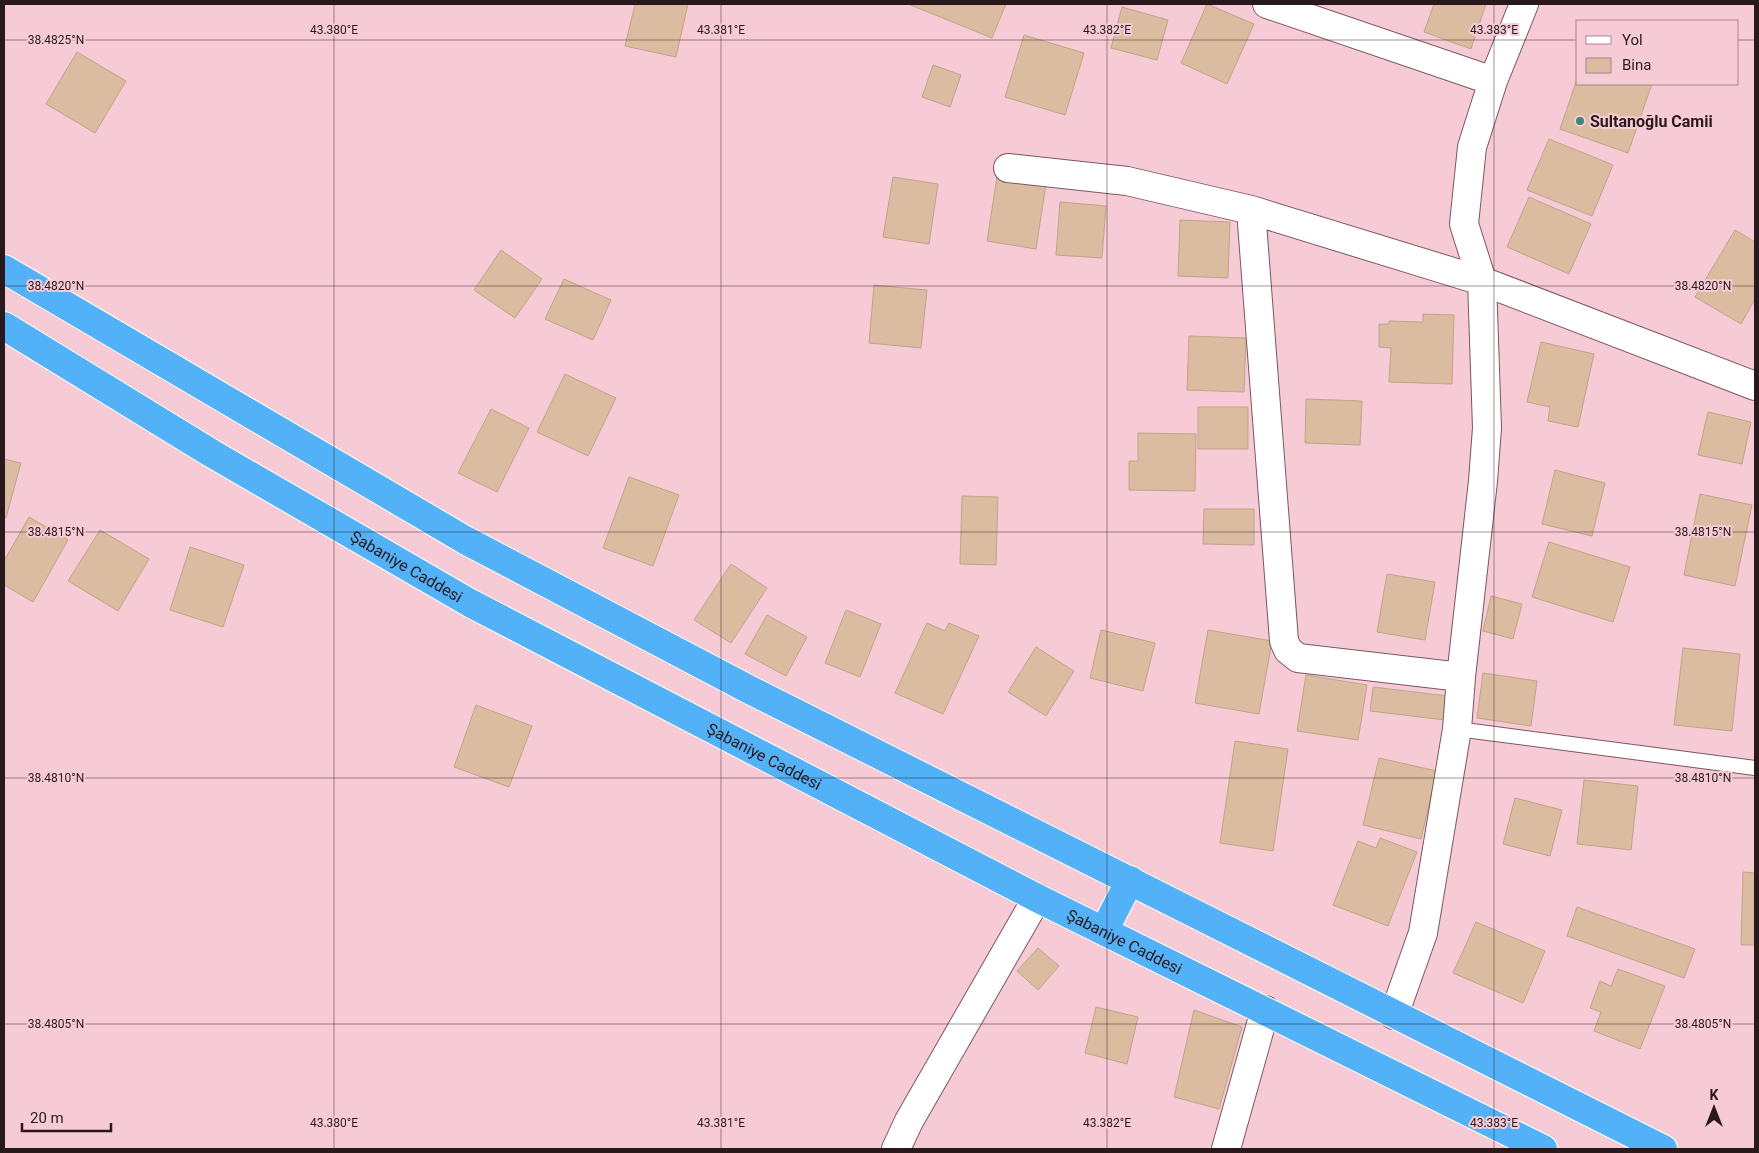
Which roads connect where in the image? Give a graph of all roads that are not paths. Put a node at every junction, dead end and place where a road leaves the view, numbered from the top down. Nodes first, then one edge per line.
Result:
1 (1267, 4) edge
2 (1524, 4) edge
3 (1493, 81) junction
4 (1008, 168) dead end
5 (1251, 210) junction
6 (4, 269) edge
7 (1482, 281) junction
8 (4, 326) edge
9 (1755, 386) edge
10 (1460, 677) junction
11 (1458, 729) junction
12 (1755, 768) edge
13 (1130, 880) junction
14 (1037, 898) junction
15 (1104, 931) junction
16 (1265, 1010) junction
17 (1394, 1015) junction
18 (896, 1149) edge
19 (1226, 1149) edge
20 (1544, 1149) edge
21 (1664, 1149) edge

1 - 3 street
2 - 3 street
3 - 7 street
4 - 5 street
5 - 7 street
5 - 10 street
6 - 13 highway
7 - 9 street
7 - 10 street
8 - 14 highway, Şabaniye Caddesi
10 - 11 street
11 - 12 lane
11 - 17 street
13 - 15 highway
13 - 17 highway
14 - 15 highway, Şabaniye Caddesi
14 - 18 street
15 - 16 highway, Şabaniye Caddesi
16 - 19 street
16 - 20 highway, Şabaniye Caddesi
17 - 21 highway

